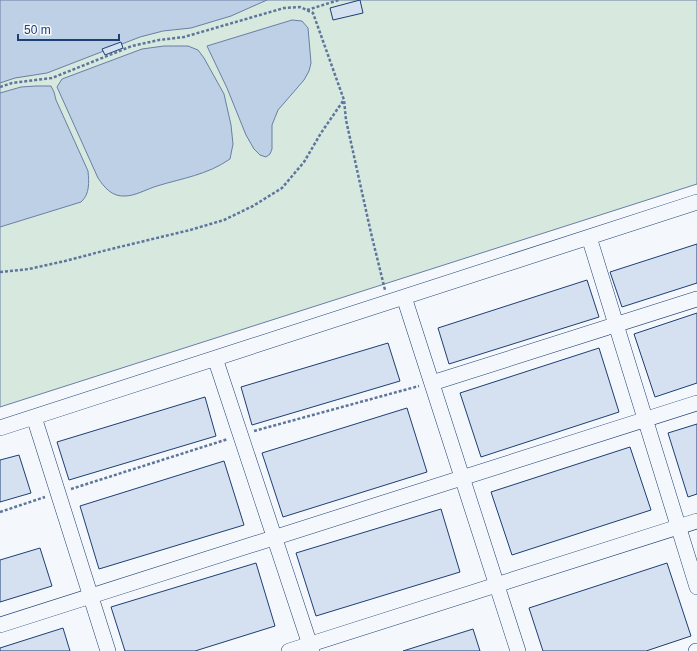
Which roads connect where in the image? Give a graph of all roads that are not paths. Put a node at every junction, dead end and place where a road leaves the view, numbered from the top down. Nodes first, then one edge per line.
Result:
1 (697, 202) edge
2 (590, 237) junction
3 (404, 297) junction
4 (697, 299) edge
5 (616, 324) junction
6 (215, 358) junction
7 (432, 383) junction
8 (697, 403) edge
9 (34, 417) junction
10 (646, 420) junction
11 (0, 428) edge
12 (463, 478) junction
13 (697, 521) edge
14 (679, 527) junction
15 (274, 538) junction
16 (497, 585) junction
17 (697, 587) edge
18 (90, 596) junction
19 (0, 625) edge
20 (311, 648) edge
21 (108, 651) edge
22 (289, 651) edge
23 (518, 651) edge

1 - 2 street
2 - 3 street
2 - 5 street
3 - 6 street
3 - 7 street
4 - 5 street
5 - 7 street
5 - 10 street
6 - 9 street
6 - 15 street
7 - 12 street
8 - 10 street
9 - 11 street
9 - 18 street
10 - 12 street
10 - 14 street
12 - 15 street
12 - 16 street
13 - 14 street
14 - 16 street
14 - 17 street
15 - 18 street
15 - 20 street
16 - 20 street
16 - 23 street
18 - 19 street
18 - 21 street
20 - 22 street

